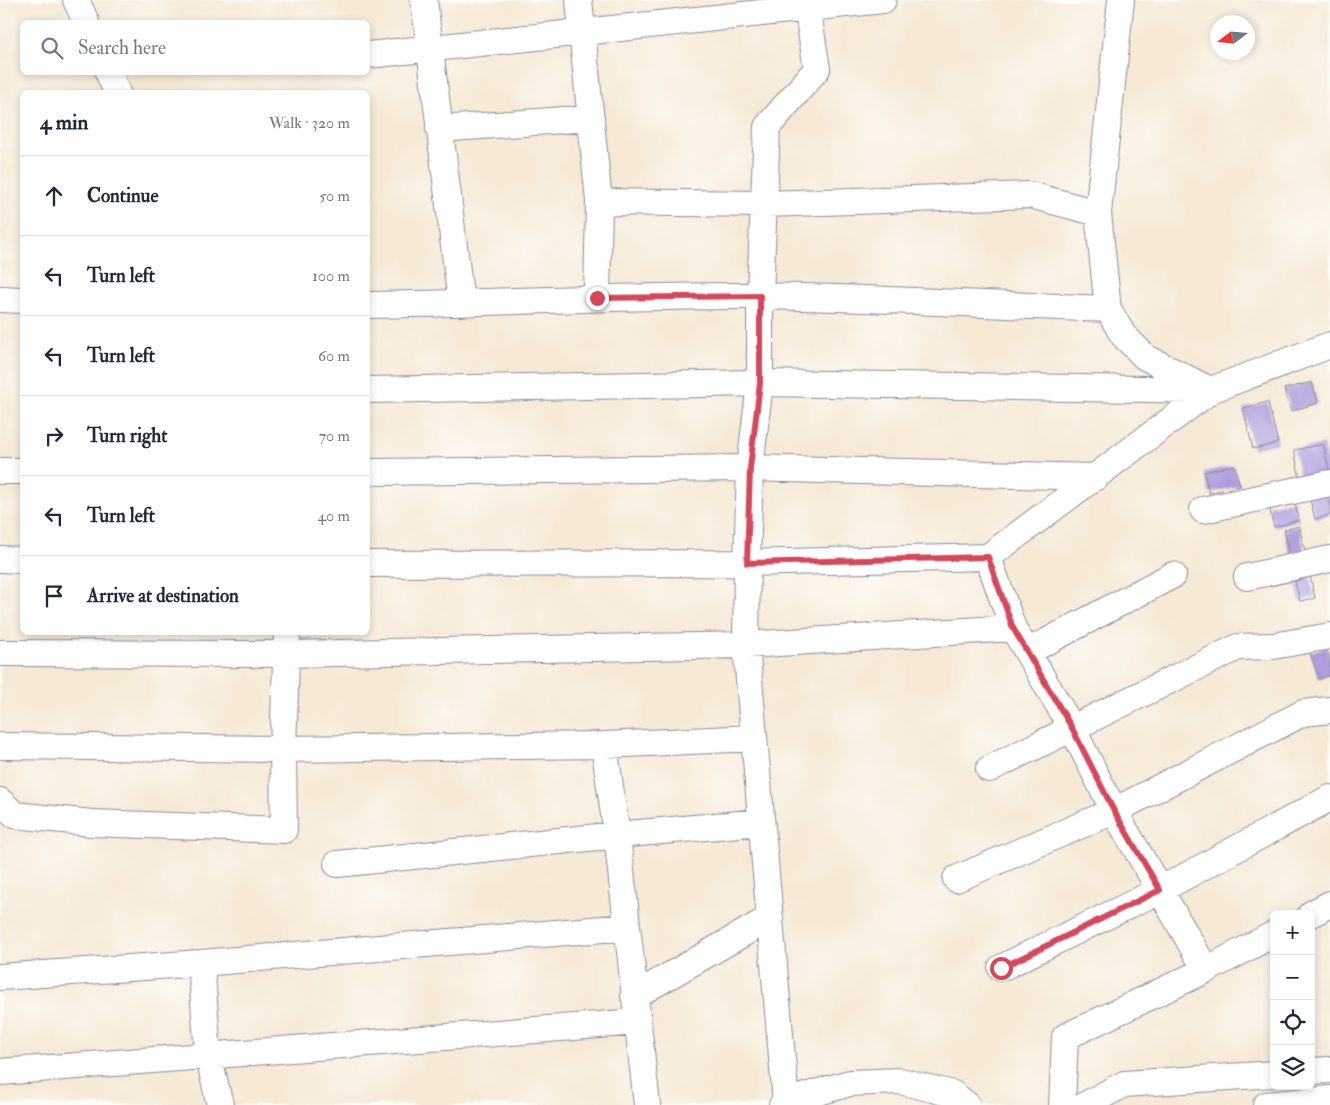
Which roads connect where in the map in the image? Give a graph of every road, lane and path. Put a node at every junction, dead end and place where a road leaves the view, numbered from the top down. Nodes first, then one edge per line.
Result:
1 (76, 0) edge
2 (424, 0) edge
3 (579, 0) edge
4 (883, 0) edge
5 (1121, 0) edge
6 (806, 4) edge
7 (85, 20) edge
8 (582, 33) junction
9 (430, 49) junction
10 (370, 55) edge
11 (109, 75) edge
12 (116, 90) edge
13 (591, 118) junction
14 (439, 129) junction
15 (598, 202) junction
16 (764, 204) junction
17 (1098, 213) junction
18 (760, 296) junction
19 (597, 298) junction
20 (0, 299) edge
21 (20, 300) edge
22 (461, 304) junction
23 (370, 305) edge
24 (1108, 309) junction
25 (1330, 345) edge
26 (760, 383) junction
27 (370, 390) edge
28 (1211, 390) junction
29 (750, 468) junction
30 (0, 471) edge
31 (20, 471) edge
32 (370, 472) edge
33 (1096, 476) junction
34 (1330, 483) edge
35 (1203, 510) dead end
36 (988, 557) junction
37 (1330, 559) edge
38 (0, 560) edge
39 (20, 560) edge
40 (747, 563) junction
41 (370, 564) edge
42 (1173, 575) dead end
43 (1246, 577) dead end
44 (1013, 628) junction
45 (1330, 636) edge
46 (286, 643) edge
47 (746, 645) junction
48 (1027, 652) junction
49 (0, 653) edge
50 (1330, 710) edge
51 (1072, 728) junction
52 (754, 738) junction
53 (604, 745) junction
54 (0, 746) edge
55 (283, 749) junction
56 (988, 769) dead end
57 (1330, 798) edge
58 (0, 801) edge
59 (1114, 811) junction
60 (761, 822) junction
61 (617, 835) junction
62 (338, 864) dead end
63 (956, 879) dead end
64 (1160, 890) junction
65 (1330, 904) edge
66 (1315, 912) edge
67 (770, 918) junction
68 (627, 927) junction
69 (1270, 936) edge
70 (201, 963) junction
71 (1001, 968) dead end
72 (1206, 970) junction
73 (0, 977) edge
74 (634, 996) junction
75 (637, 1022) junction
76 (208, 1054) junction
77 (1330, 1070) edge
78 (1315, 1071) edge
79 (0, 1072) edge
80 (1270, 1074) edge
81 (1281, 1090) edge
82 (1330, 1099) edge
83 (784, 1104) edge
84 (220, 1105) edge
85 (647, 1105) edge
86 (967, 1105) edge
87 (1062, 1105) edge
88 (1085, 1105) edge
89 (1260, 1105) edge
90 (1266, 1105) edge

1 - 7 street
2 - 9 street
3 - 8 street
4 - 6 street
5 - 17 street
6 - 8 street
6 - 16 street
8 - 9 street
8 - 13 street
9 - 10 street
9 - 14 street
11 - 12 street
13 - 14 street
13 - 15 street
14 - 22 street
15 - 16 street
15 - 19 street
16 - 17 street
16 - 18 street
17 - 24 street
18 - 19 street
18 - 24 street
18 - 26 street
19 - 22 street
20 - 21 street
22 - 23 street
24 - 28 street
25 - 28 street
26 - 27 street
26 - 28 street
26 - 29 street
28 - 33 street
29 - 32 street
29 - 33 street
29 - 40 street
30 - 31 street
33 - 36 street
34 - 35 street
36 - 40 street
36 - 44 street
37 - 43 street
38 - 39 street
40 - 41 street
40 - 47 street
42 - 48 street
44 - 47 street
44 - 48 street
45 - 51 street
46 - 47 street
46 - 49 street
46 - 55 street
47 - 52 street
48 - 51 street
50 - 59 street
51 - 56 street
51 - 59 street
52 - 53 street
52 - 60 street
53 - 55 street
53 - 61 street
54 - 55 street
55 - 58 street
57 - 64 street
59 - 63 street
59 - 64 street
60 - 61 street
60 - 67 street
61 - 62 street
61 - 68 street
64 - 71 street
64 - 72 street
65 - 66 street
67 - 74 street
67 - 83 street
68 - 70 street
68 - 74 street
69 - 72 street
70 - 73 street
70 - 76 street
72 - 87 street
74 - 75 street
75 - 76 street
75 - 85 street
76 - 79 street
76 - 84 street
77 - 78 street
80 - 88 street
81 - 89 street
82 - 90 street
83 - 86 street

